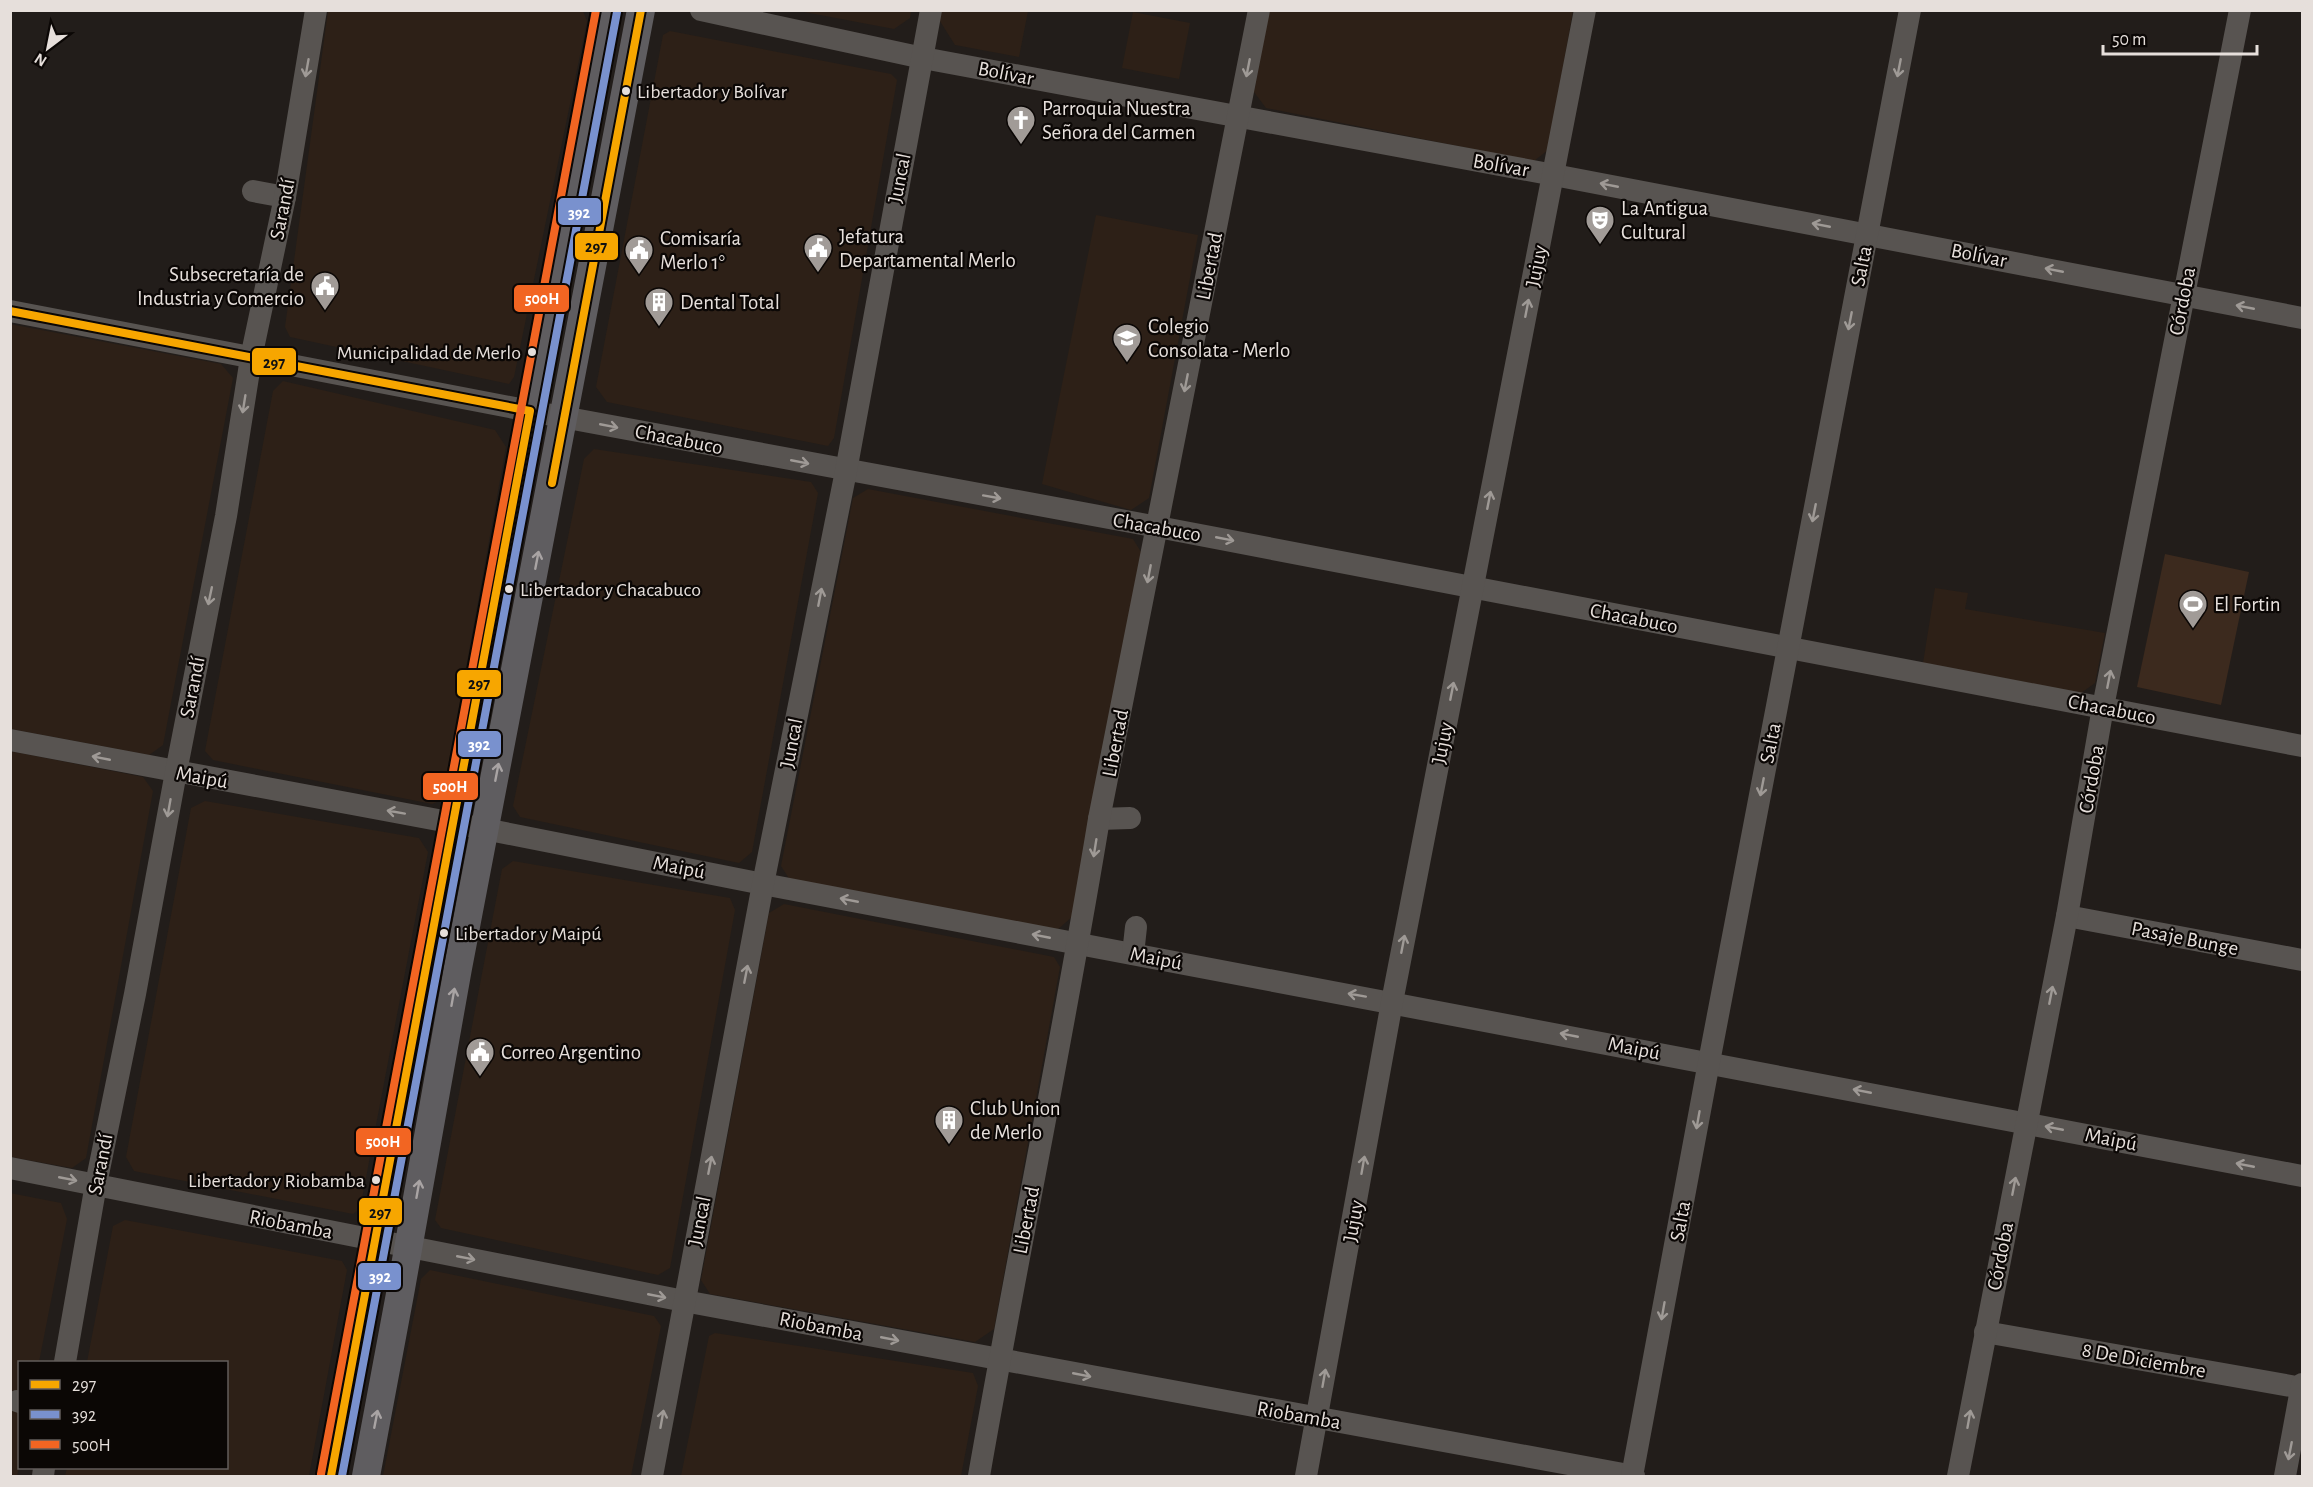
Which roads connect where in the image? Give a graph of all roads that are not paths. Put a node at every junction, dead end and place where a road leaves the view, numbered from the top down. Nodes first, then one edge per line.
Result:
1 (316, 10) edge
2 (607, 10) edge
3 (641, 10) edge
4 (701, 10) edge
5 (932, 10) edge
6 (1259, 10) edge
7 (1585, 10) edge
8 (1910, 10) edge
9 (2240, 10) edge
10 (923, 58) junction
11 (1238, 117) junction
12 (1554, 175) junction
13 (253, 191) dead end
14 (285, 197) junction
15 (1867, 234) junction
16 (2183, 295) junction
17 (10, 311) edge
18 (2302, 318) edge
19 (251, 358) junction
20 (530, 411) junction
21 (564, 417) junction
22 (846, 471) junction
23 (1158, 527) junction
24 (1472, 586) junction
25 (1788, 648) junction
26 (2103, 707) junction
27 (10, 740) edge
28 (2302, 746) edge
29 (176, 772) junction
30 (1130, 818) dead end
31 (1099, 819) junction
32 (454, 823) junction
33 (486, 829) junction
34 (763, 884) junction
35 (2067, 916) junction
36 (1136, 927) dead end
37 (1079, 944) junction
38 (1133, 954) junction
39 (2302, 960) edge
40 (1392, 1002) junction
41 (1709, 1062) junction
42 (2026, 1123) junction
43 (10, 1167) edge
44 (2302, 1176) edge
45 (96, 1184) junction
46 (376, 1241) junction
47 (408, 1247) junction
48 (684, 1301) junction
49 (1985, 1332) junction
50 (999, 1360) junction
51 (65, 1361) edge
52 (2302, 1386) edge
53 (1317, 1419) junction
54 (331, 1476) edge
55 (366, 1476) edge
56 (652, 1476) edge
57 (979, 1476) edge
58 (1306, 1476) edge
59 (1633, 1476) edge
60 (1959, 1476) edge
61 (2285, 1476) edge

1 -> 14 street, Sarandí
2 - 20 main road
3 - 21 main road
4 - 10 street, Bolívar
5 - 10 street, Juncal
6 -> 11 street, Libertad
7 - 12 street, Jujuy
8 -> 15 street, Salta
9 - 16 street, Córdoba
10 - 11 street, Bolívar
10 - 22 street, Juncal
11 - 12 street, Bolívar
11 -> 23 street, Libertad
15 -> 12 street, Bolívar
24 -> 12 street, Jujuy
13 - 14 street
14 - 19 street, Sarandí
16 -> 15 street, Bolívar
15 -> 25 street, Salta
18 -> 16 street, Bolívar
26 -> 16 street, Córdoba
17 - 19 street, Chacabuco
19 - 20 street, Chacabuco
19 -> 29 street, Sarandí
20 - 21 street, Chacabuco
20 - 32 main road
21 -> 22 street, Chacabuco
33 -> 21 main road
22 -> 23 street, Chacabuco
34 -> 22 street, Juncal
23 -> 24 street, Chacabuco
23 -> 31 street, Libertad
24 - 25 street, Chacabuco
40 -> 24 street, Jujuy
25 - 26 street, Chacabuco
25 -> 41 street, Salta
26 - 28 street, Chacabuco
26 - 35 street, Córdoba
29 -> 27 street, Maipú
32 -> 29 street, Maipú
29 -> 45 street, Sarandí
30 - 31 street
31 -> 37 street, Libertad
32 - 33 street, Maipú
32 - 46 main road
33 - 34 street, Maipú
47 -> 33 main road
37 -> 34 street, Maipú
48 -> 34 street, Juncal
35 - 39 street, Pasaje Bunge
42 -> 35 street, Córdoba
36 - 38 street
37 - 38 street, Maipú
37 - 50 street, Libertad
40 -> 38 street, Maipú
41 -> 40 street, Maipú
53 -> 40 street, Jujuy
42 -> 41 street, Maipú
41 -> 59 street, Salta
44 -> 42 street, Maipú
49 -> 42 street, Córdoba
43 -> 45 street, Riobamba
45 - 46 street, Riobamba
45 - 51 street, Sarandí
46 - 47 street, Riobamba
46 - 54 main road
47 -> 48 street, Riobamba
55 -> 47 main road
48 -> 50 street, Riobamba
56 -> 48 street, Juncal
49 - 52 street, 8 De Diciembre
60 -> 49 street, Córdoba
50 -> 53 street, Riobamba
50 - 57 street, Libertad
52 -> 61 street
53 - 58 street, Jujuy
53 - 59 street, Riobamba

